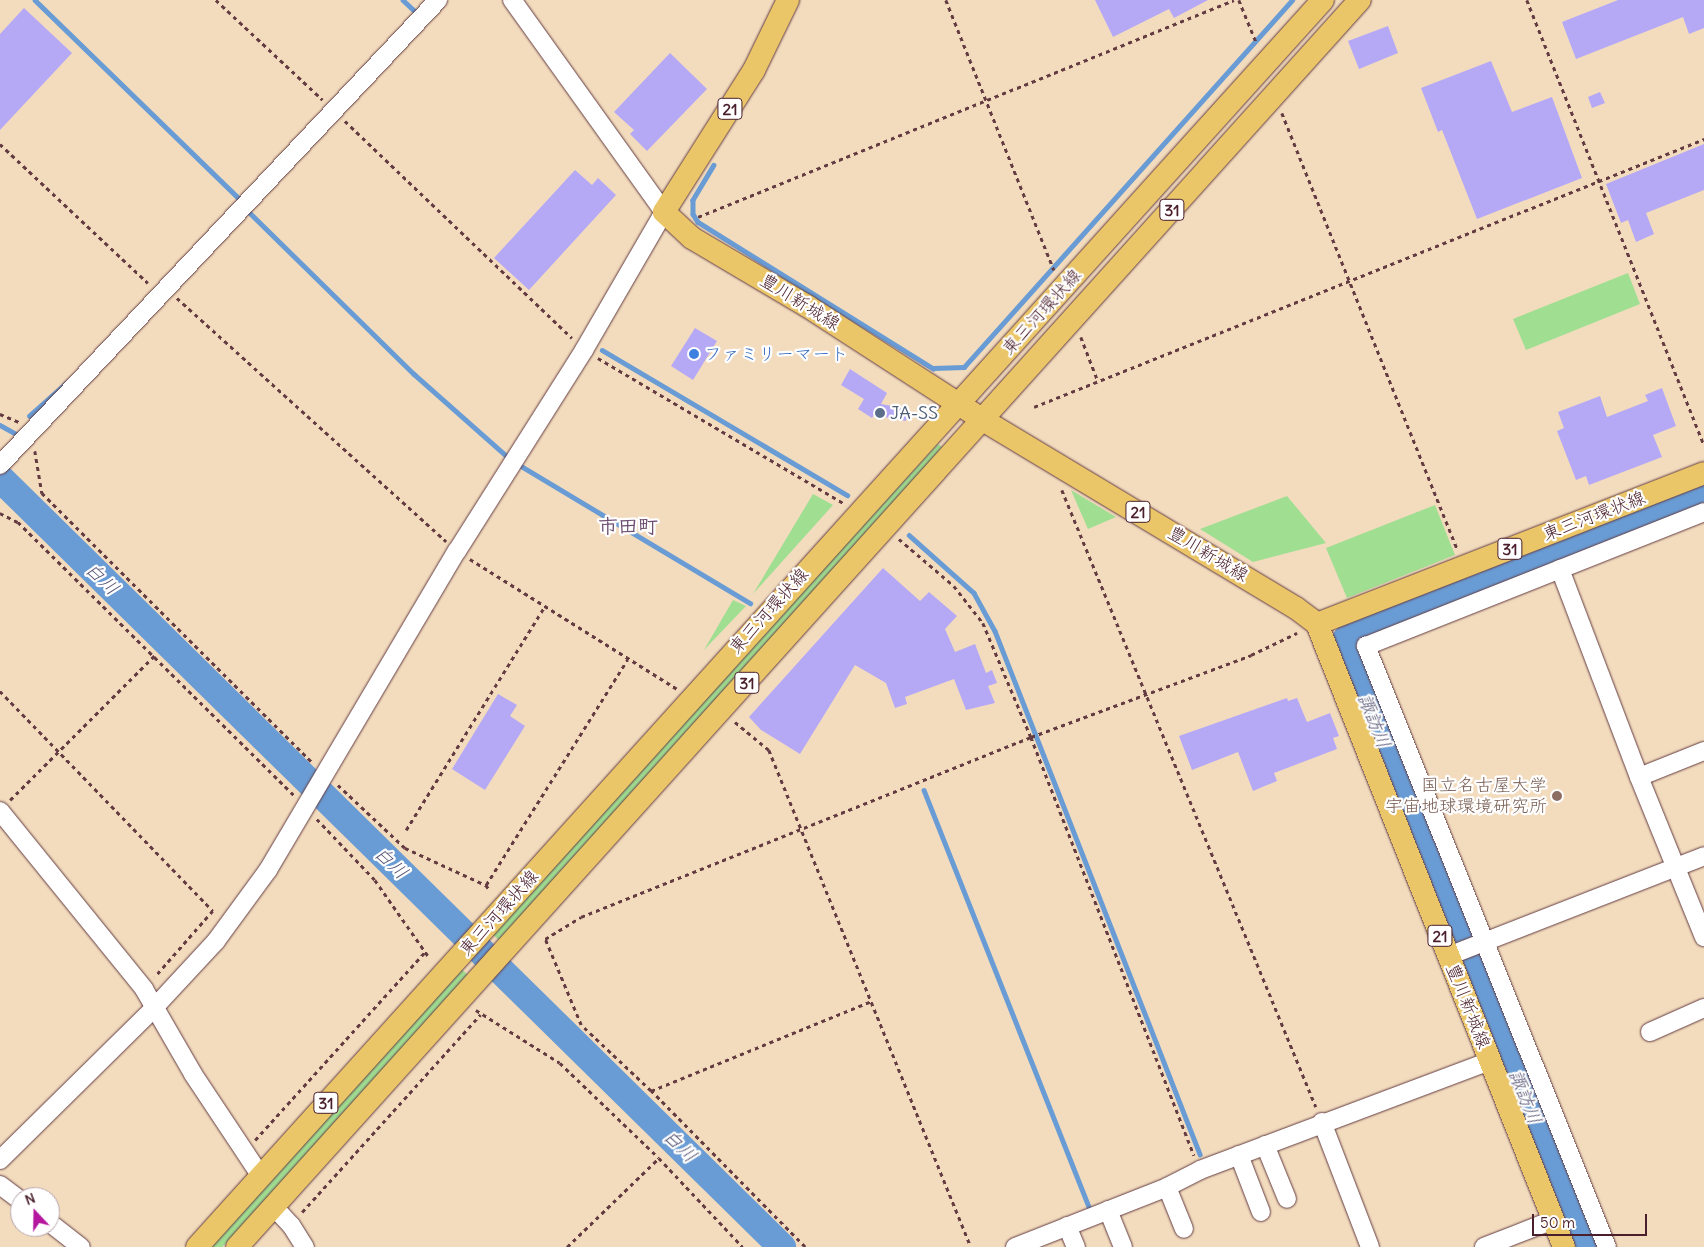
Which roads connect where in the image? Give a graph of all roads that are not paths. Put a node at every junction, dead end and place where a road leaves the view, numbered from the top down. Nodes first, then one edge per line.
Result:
1 (438, 0) edge
2 (512, 0) edge
3 (787, 0) edge
4 (1323, 0) edge
5 (1360, 0) edge
6 (671, 219) junction
7 (956, 404) junction
8 (983, 420) junction
9 (3, 462) edge
10 (1704, 473) edge
11 (1704, 512) edge
12 (1560, 569) junction
13 (1317, 624) junction
14 (1704, 751) edge
15 (1639, 777) junction
16 (3, 807) edge
17 (1704, 856) edge
18 (1675, 867) junction
19 (1704, 937) edge
20 (1465, 950) junction
21 (1704, 1008) edge
22 (153, 1009) junction
23 (1650, 1032) dead end
24 (1490, 1061) junction
25 (1322, 1122) junction
26 (1265, 1145) junction
27 (1239, 1155) junction
28 (0, 1160) edge
29 (260, 1175) junction
30 (1167, 1187) junction
31 (1287, 1199) dead end
32 (274, 1207) junction
33 (1108, 1210) junction
34 (1261, 1212) dead end
35 (1553, 1220) junction
36 (1067, 1226) junction
37 (1184, 1228) dead end
38 (60, 1231) edge
39 (81, 1247) edge
40 (197, 1247) edge
41 (237, 1247) edge
42 (305, 1247) edge
43 (1015, 1247) edge
44 (1076, 1247) edge
45 (1122, 1247) edge
46 (1370, 1247) edge
47 (1484, 1247) edge
48 (1564, 1247) edge
49 (1607, 1247) edge

1 - 9 street
2 - 6 street
3 - 6 main road, 21
4 - 7 main road, 東三河環状線 / 31
5 - 8 main road, 東三河環状線 / 31
6 - 7 main road, 豊川新城線 / 21
6 - 22 street
7 - 8 main road, 豊川新城線 / 21
7 - 29 main road, 東三河環状線 / 31
8 - 13 main road, 豊川新城線 / 21
8 - 32 main road, 東三河環状線 / 31
10 - 13 main road, 東三河環状線 / 31
11 - 12 street
12 - 15 street
12 - 20 street
13 - 20 main road, 豊川新城線 / 21
14 - 15 street
15 - 18 street
16 - 22 street
17 - 18 street
18 - 19 street
18 - 20 street
20 - 24 main road, 豊川新城線 / 21
20 - 49 street
21 - 23 street
22 - 28 street
22 - 29 street
24 - 25 street
24 - 35 main road, 豊川新城線 / 21
25 - 26 street
25 - 46 street
26 - 27 street
26 - 31 street
27 - 30 street
27 - 34 street
29 - 40 main road, 東三河環状線 / 31
30 - 33 street
30 - 37 street
32 - 41 main road, 東三河環状線 / 31
32 - 42 street
33 - 36 street
33 - 45 street
35 - 47 street
35 - 48 main road, 豊川新城線 / 21
36 - 43 street
36 - 44 street
38 - 39 street

